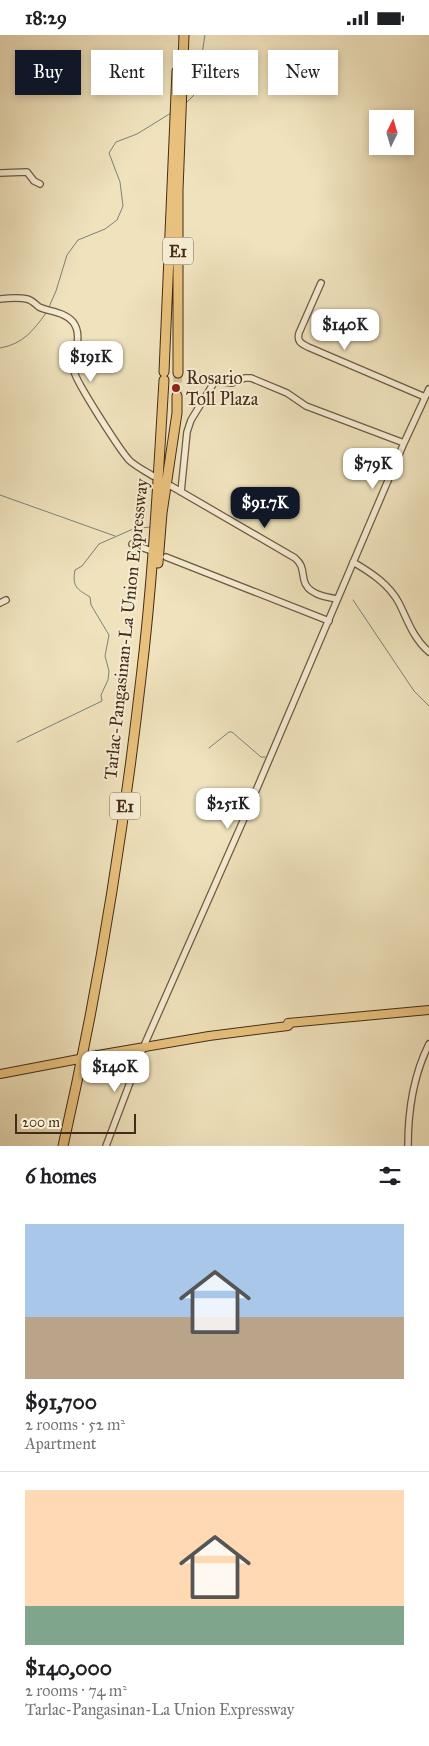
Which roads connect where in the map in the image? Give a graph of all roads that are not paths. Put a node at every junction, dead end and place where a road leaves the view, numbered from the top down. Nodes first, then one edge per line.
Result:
1 (178, 35) edge
2 (184, 35) edge
3 (179, 50) edge
4 (182, 50) edge
5 (179, 95) edge
6 (177, 131) junction
7 (0, 173) edge
8 (40, 183) dead end
9 (321, 283) dead end
10 (0, 299) edge
11 (178, 373) tunnel mouth
12 (429, 389) edge
13 (177, 397) tunnel mouth
14 (425, 397) junction
15 (404, 443) junction
16 (153, 476) dead end
17 (172, 486) dead end
18 (181, 492) junction
19 (132, 544) dead end
20 (149, 550) dead end
21 (166, 557) dead end
22 (353, 562) junction
23 (337, 599) junction
24 (329, 621) junction
25 (429, 652) edge
26 (429, 1006) edge
27 (429, 1010) edge
28 (346, 1017) junction
29 (429, 1044) edge
30 (143, 1047) junction
31 (92, 1058) tunnel mouth
32 (78, 1060) tunnel mouth
33 (0, 1076) edge
34 (63, 1146) edge
35 (68, 1146) edge
36 (106, 1146) edge
37 (408, 1146) edge

1 - 3 highway, Tarlac-Pangasinan-La Union Expressway / E1
2 - 4 highway, Tarlac-Pangasinan-La Union Expressway / E1
5 - 6 highway, Tarlac-Pangasinan-La Union Expressway / E1
6 - 11 highway, Tarlac-Pangasinan-La Union Expressway / E1
6 - 34 highway, Tarlac-Pangasinan-La Union Expressway / E1
7 - 8 street
9 - 14 street
10 - 16 street
12 - 14 street
13 - 35 highway, Tarlac-Pangasinan-La Union Expressway / E1
14 - 15 street
15 - 18 street
15 - 22 street
17 - 18 street
18 - 23 street
19 - 20 street
21 - 24 street
22 - 23 street
22 - 25 street
23 - 24 street
24 - 30 street
26 - 28 main road
27 - 28 main road
28 - 30 main road
29 - 37 street
30 - 31 main road
30 - 36 street
32 - 33 main road

